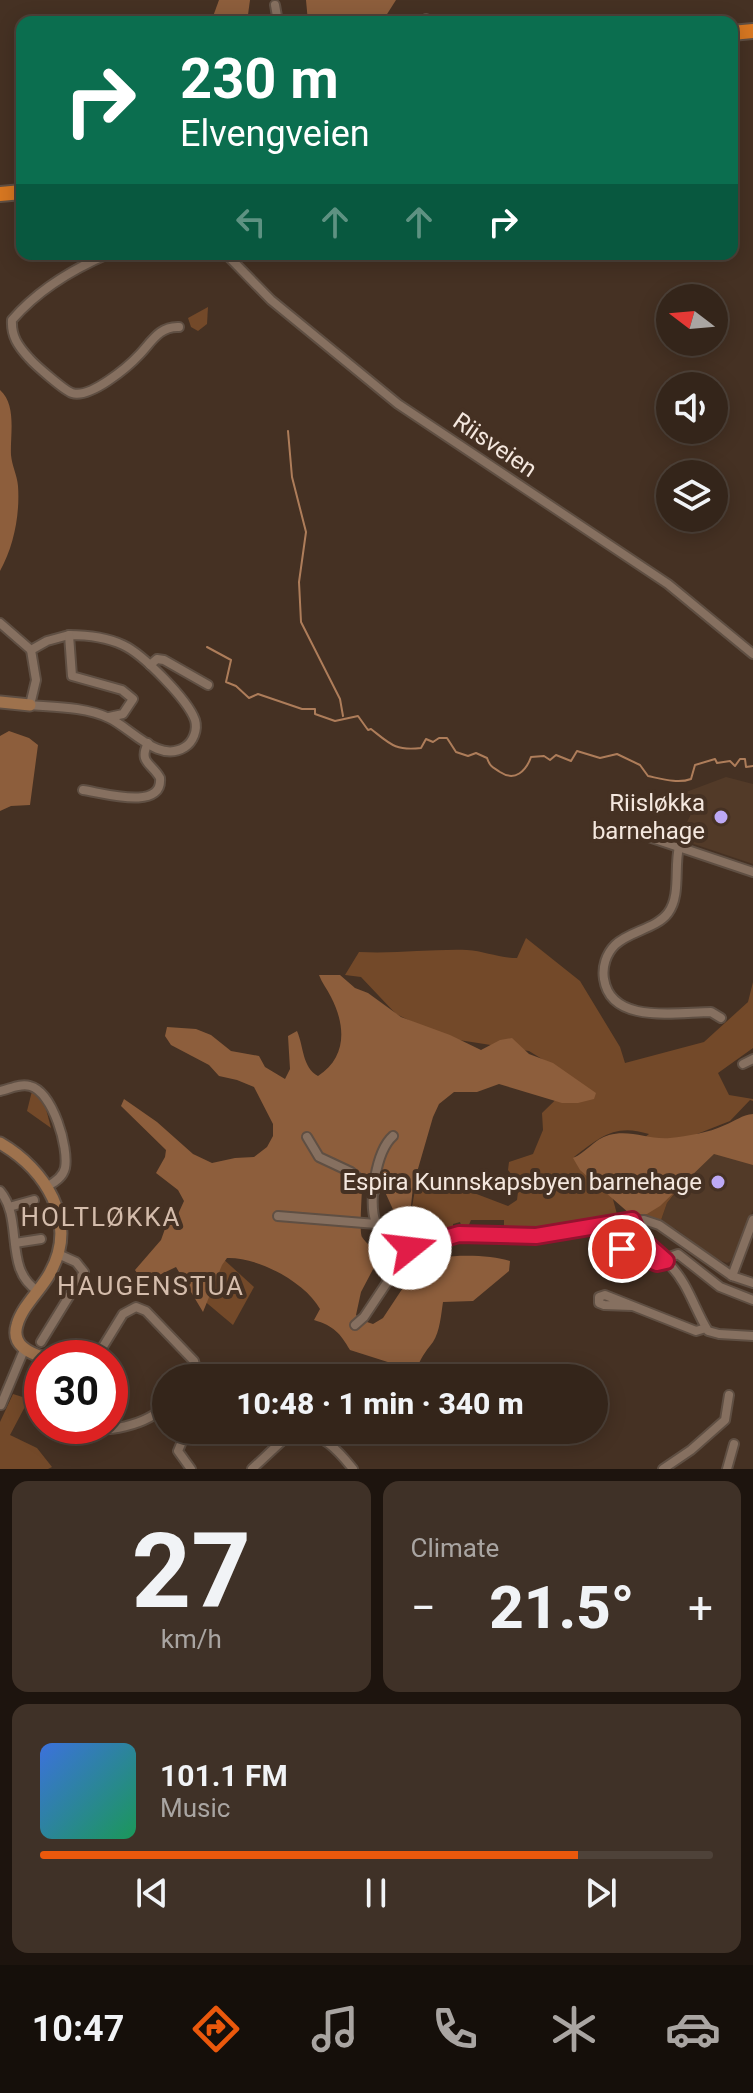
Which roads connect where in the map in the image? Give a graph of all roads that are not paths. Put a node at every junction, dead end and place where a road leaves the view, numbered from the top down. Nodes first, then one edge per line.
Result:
1 (275, 5) dead end
2 (277, 16) edge
3 (94, 260) edge
4 (232, 260) edge
5 (0, 317) edge
6 (12, 320) junction
7 (179, 327) dead end
8 (0, 623) edge
9 (69, 635) junction
10 (31, 650) junction
11 (753, 654) edge
12 (150, 665) junction
13 (208, 685) dead end
14 (0, 702) edge
15 (30, 705) junction
16 (109, 717) junction
17 (148, 743) junction
18 (83, 790) dead end
19 (634, 832) dead end
20 (679, 847) junction
21 (690, 851) junction
22 (677, 869) junction
23 (753, 872) edge
24 (721, 1018) dead end
25 (753, 1059) edge
26 (743, 1064) dead end
27 (0, 1091) edge
28 (393, 1136) dead end
29 (307, 1137) dead end
30 (0, 1143) edge
31 (48, 1186) junction
32 (0, 1191) edge
33 (374, 1192) junction
34 (34, 1200) dead end
35 (6, 1213) edge
36 (278, 1216) dead end
37 (632, 1220) junction
38 (753, 1220) edge
39 (376, 1224) junction
40 (41, 1239) dead end
41 (15, 1243) junction
42 (410, 1248) junction
43 (622, 1249) dead end
44 (58, 1254) junction
45 (665, 1260) junction
46 (732, 1276) junction
47 (753, 1283) edge
48 (38, 1291) junction
49 (753, 1300) edge
50 (632, 1306) dead end
51 (355, 1325) dead end
52 (706, 1328) junction
53 (753, 1336) edge
54 (42, 1340) edge
55 (107, 1340) edge
56 (24, 1350) joint
57 (195, 1364) edge
58 (729, 1395) dead end
59 (1, 1405) edge
60 (152, 1417) edge
61 (128, 1423) edge
62 (181, 1444) edge
63 (279, 1444) edge
64 (327, 1444) edge
65 (734, 1444) dead end
66 (191, 1469) edge
67 (252, 1469) edge
68 (353, 1469) edge
69 (663, 1469) edge
70 (727, 1469) edge

1 - 2 street
3 - 6 street
4 - 11 street, Riisveien
5 - 6 street
6 - 7 street
8 - 10 street
9 - 10 street
9 - 12 street
9 - 16 street
10 - 15 street
12 - 13 street
12 - 17 street
14 - 15 street
15 - 16 street
16 - 17 street
17 - 18 street
19 - 20 street
20 - 21 street
20 - 22 street
21 - 22 street
21 - 23 street
22 - 24 street
25 - 26 street
27 - 31 street
28 - 33 street
29 - 33 street
30 - 31 street
31 - 44 street
32 - 35 street
33 - 39 street
34 - 35 street
35 - 41 street
36 - 39 street
37 - 42 street
37 - 45 street
37 - 46 street
38 - 46 street
39 - 42 street
40 - 41 street
41 - 48 street
42 - 51 street
43 - 45 street
44 - 48 street
44 - 54 street
45 - 49 street
45 - 52 street
46 - 47 street
48 - 56 street
50 - 52 street
52 - 53 street
55 - 57 street
56 - 59 street
58 - 69 street
60 - 61 street
62 - 66 street
63 - 67 street
64 - 68 street
65 - 70 street

